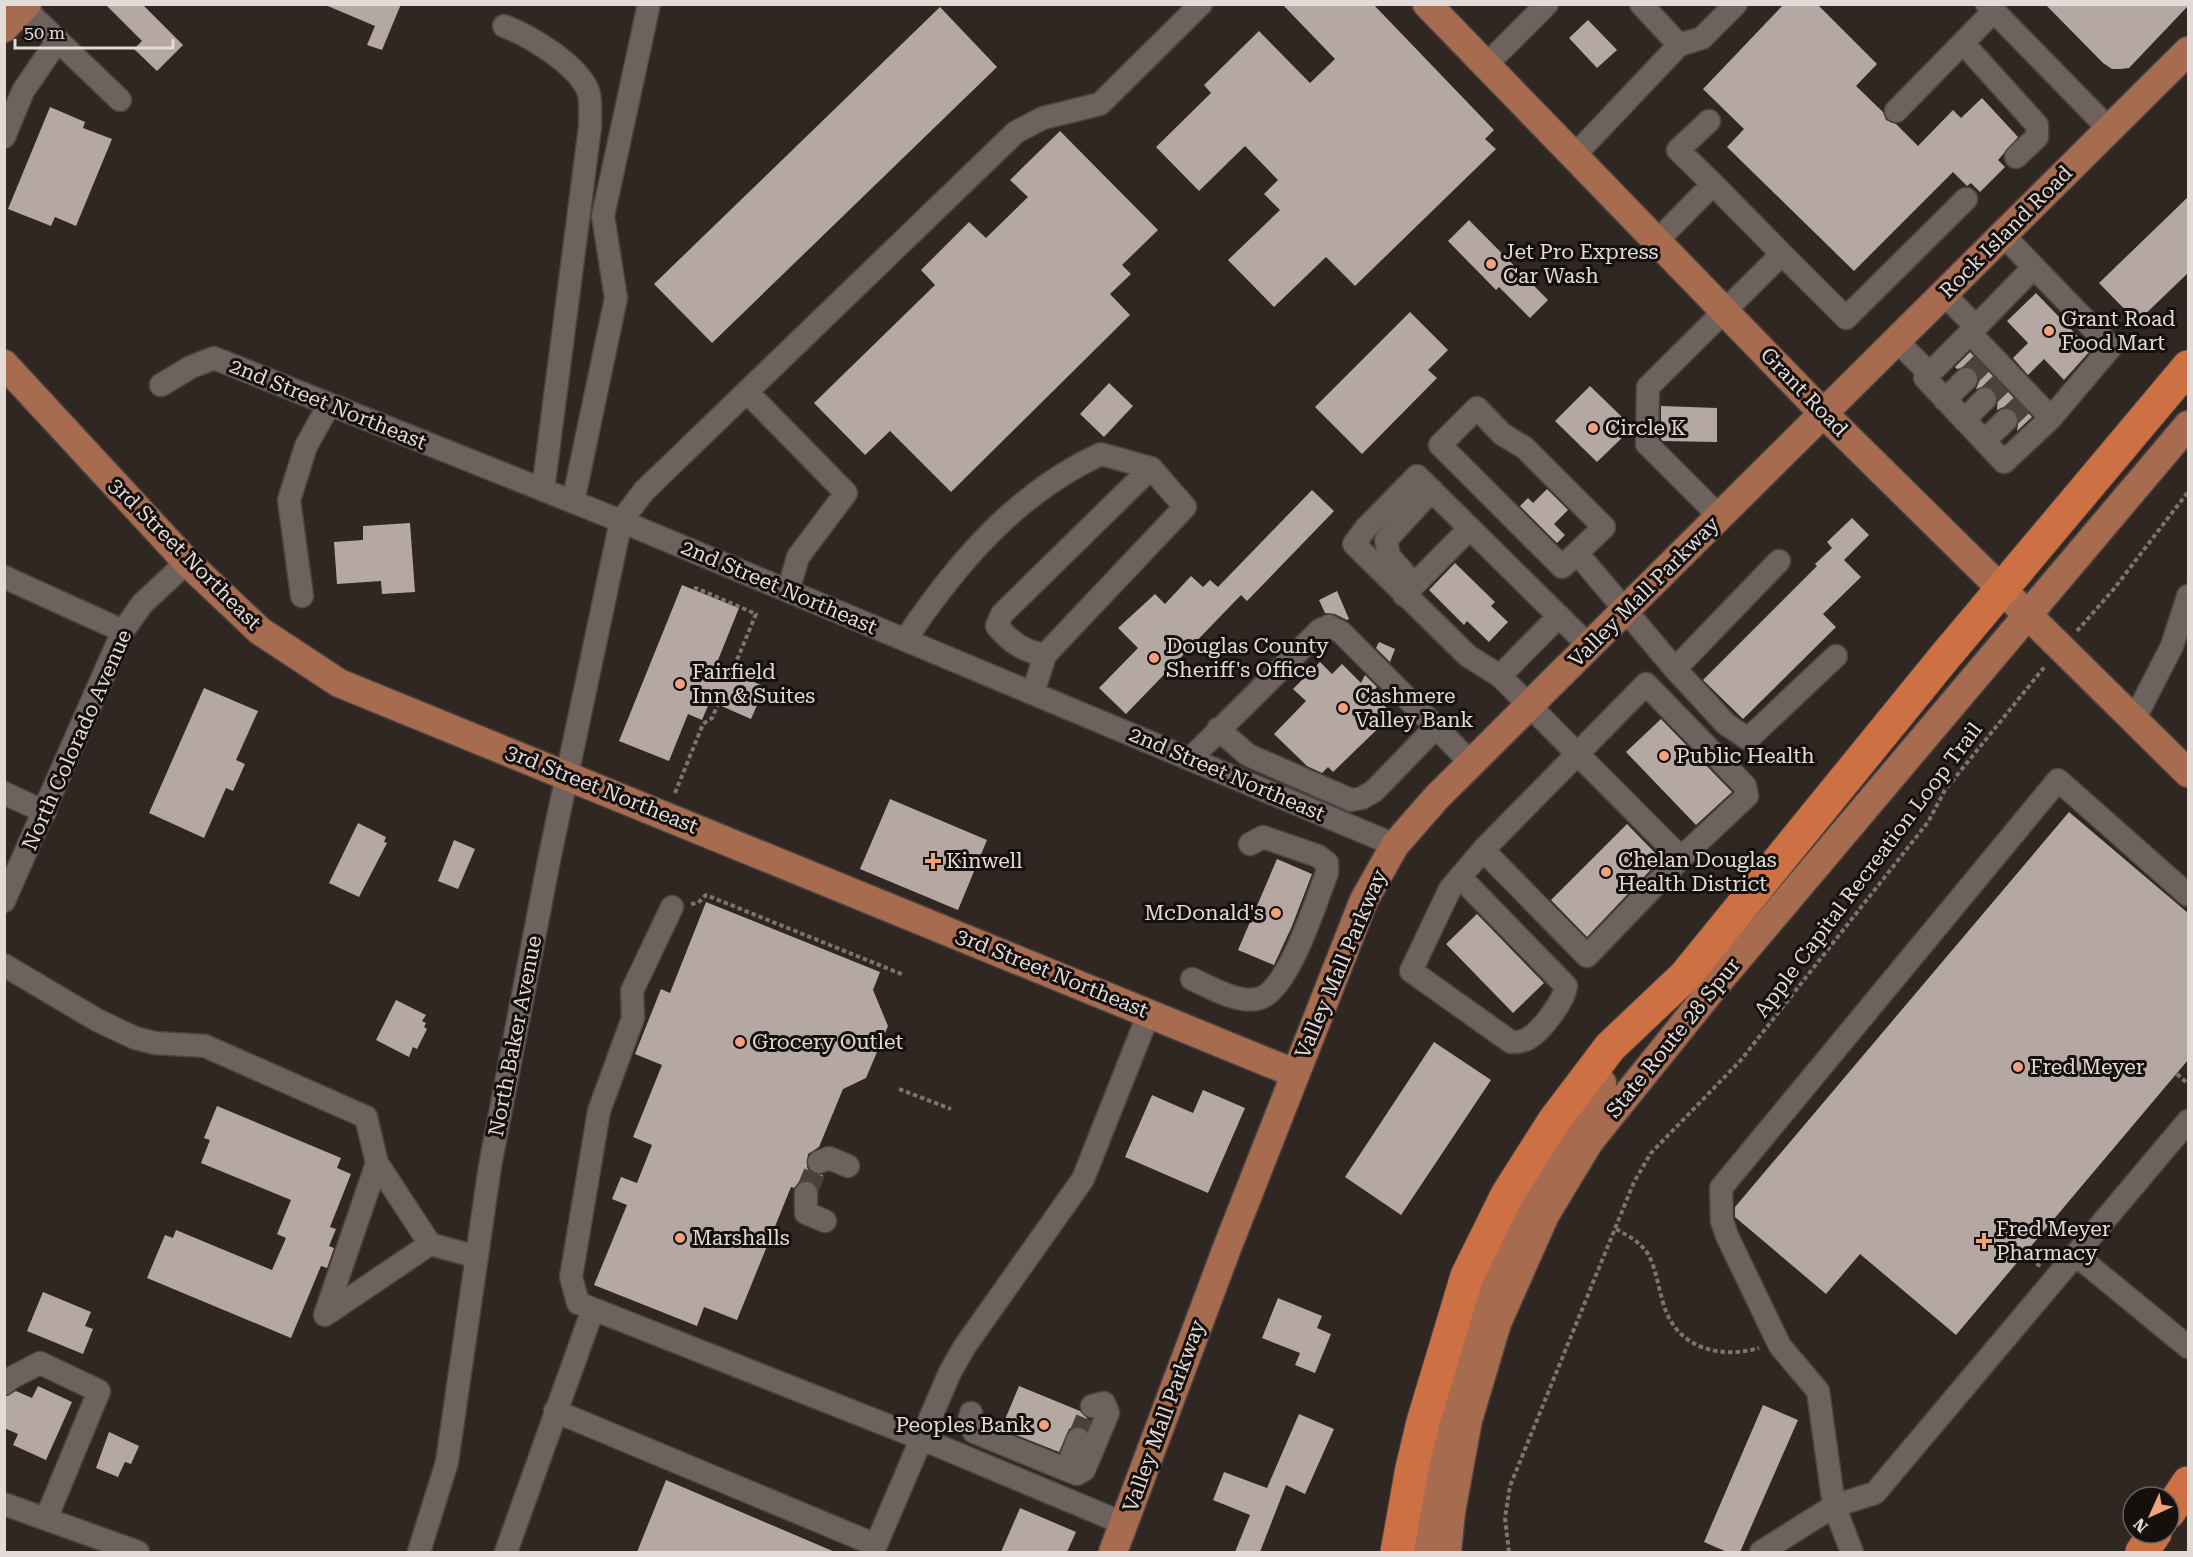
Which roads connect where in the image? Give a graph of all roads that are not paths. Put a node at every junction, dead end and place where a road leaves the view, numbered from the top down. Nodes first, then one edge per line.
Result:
1 (649, 4) edge
2 (1201, 4) edge
3 (1427, 4) edge
4 (1547, 4) edge
5 (1641, 4) edge
6 (1736, 4) edge
7 (26, 6) edge
8 (1990, 8) edge
9 (504, 26) dead end
10 (4, 28) edge
11 (58, 40) junction
12 (1963, 43) junction
13 (1679, 45) junction
14 (2188, 51) edge
15 (1486, 65) junction
16 (120, 100) dead end
17 (1896, 111) dead end
18 (1709, 121) dead end
19 (2109, 129) junction
20 (4, 137) edge
21 (1574, 156) junction
22 (2016, 157) dead end
23 (1713, 184) junction
24 (1966, 199) dead end
25 (2003, 235) junction
26 (1657, 241) junction
27 (1782, 254) junction
28 (2034, 267) junction
29 (1944, 294) junction
30 (1725, 311) junction
31 (1973, 330) junction
32 (1898, 341) junction
33 (4, 364) edge
34 (2188, 367) edge
35 (1929, 374) junction
36 (1966, 379) tunnel mouth
37 (161, 385) dead end
38 (747, 392) junction
39 (1985, 399) tunnel mouth
40 (1945, 400) junction
41 (329, 405) junction
42 (1824, 414) junction
43 (2050, 418) junction
44 (1964, 420) junction
45 (2006, 420) tunnel mouth
46 (2188, 425) edge
47 (1985, 440) junction
48 (1440, 445) junction
49 (1151, 468) junction
50 (1425, 483) junction
51 (543, 490) junction
52 (573, 502) junction
53 (1720, 517) junction
54 (621, 521) junction
55 (1470, 528) junction
56 (1577, 553) junction
57 (1779, 561) dead end
58 (187, 562) junction
59 (4, 577) edge
60 (2001, 589) junction
61 (1410, 590) junction
62 (788, 591) junction
63 (302, 596) dead end
64 (2188, 596) edge
65 (1627, 609) junction
66 (2027, 615) junction
67 (1559, 616) junction
68 (123, 631) junction
69 (905, 640) junction
70 (1589, 646) junction
71 (1045, 655) junction
72 (1836, 656) dead end
73 (1675, 669) junction
74 (1500, 676) junction
75 (1033, 693) junction
76 (1530, 705) junction
77 (2134, 720) junction
78 (1436, 727) junction
79 (1218, 729) junction
80 (1577, 753) junction
81 (1190, 759) junction
82 (1471, 763) junction
83 (2188, 773) edge
84 (567, 775) junction
85 (4, 792) edge
86 (45, 812) junction
87 (1250, 844) dead end
88 (1395, 845) junction
89 (1483, 850) junction
90 (1681, 858) junction
91 (1460, 877) junction
92 (2188, 895) edge
93 (4, 901) edge
94 (672, 907) road end
95 (4, 965) edge
96 (1191, 979) dead end
97 (1149, 1013) junction
98 (1294, 1073) junction
99 (2188, 1121) edge
100 (819, 1162) dead end
101 (377, 1163) junction
102 (848, 1166) dead end
103 (806, 1193) tunnel mouth
104 (825, 1221) dead end
105 (430, 1245) junction
106 (2076, 1255) junction
107 (477, 1257) junction
108 (593, 1309) junction
109 (2188, 1347) edge
110 (4, 1384) edge
111 (1100, 1402) dead end
112 (555, 1411) junction
113 (971, 1413) dead end
114 (922, 1439) junction
115 (1083, 1441) tunnel mouth
116 (1067, 1470) junction
117 (4, 1504) edge
118 (1834, 1506) junction
119 (46, 1519) junction
120 (1433, 1522) edge
121 (1125, 1524) junction
122 (875, 1549) edge
123 (138, 1552) edge
124 (419, 1552) edge
125 (506, 1552) edge
126 (1113, 1552) edge
127 (1397, 1552) edge
128 (1424, 1552) edge
129 (1761, 1552) edge
130 (1852, 1552) edge

1 - 52 street
2 - 38 street
3 - 15 main road, Grant Road
4 - 15 street
5 - 13 street
6 - 13 street
7 - 10 main road
7 - 11 street
8 - 12 street
8 - 19 street
9 - 51 street
11 - 16 street
11 - 20 street
12 - 17 street
12 - 22 street
13 - 21 street
14 - 19 main road, Rock Island Road
15 - 21 main road, Grant Road
18 - 23 street
19 - 25 main road, Rock Island Road
21 - 26 main road, Grant Road
23 - 26 street
23 - 27 street
24 - 27 street
25 - 28 street
25 - 29 main road, Rock Island Road
26 - 30 main road, Grant Road
27 - 30 street
28 - 31 street
28 - 43 street
29 - 31 street
29 - 32 main road, Rock Island Road
30 - 42 main road, Grant Road
30 - 53 street
31 - 35 street
31 - 43 street
32 - 35 street
32 - 42 main road, Rock Island Road
33 - 58 main road, 3rd Street Northeast
34 - 60 highway
35 - 40 street
36 - 40 street
37 - 41 street, 2nd Street Northeast
38 - 54 street
38 - 62 street
39 - 44 street
40 - 44 street
41 - 51 street, 2nd Street Northeast
41 - 63 street
42 - 53 main road, Valley Mall Parkway
42 - 60 main road, Grant Road
43 - 47 street
44 - 47 street
45 - 47 street
46 - 66 main road, State Route 28 Spur
48 - 50 street
48 - 56 street
48 - 56 street
49 - 69 street
49 - 71 street
49 - 71 street
50 - 55 street
50 - 61 street
50 - 61 street
51 - 52 street, 2nd Street Northeast
52 - 54 street, 2nd Street Northeast
53 - 65 main road, Valley Mall Parkway
54 - 62 street, 2nd Street Northeast
54 - 84 street, North Baker Avenue
55 - 61 street
55 - 67 street
56 - 65 street
57 - 73 street
58 - 68 street, North Colorado Avenue
58 - 84 main road, 3rd Street Northeast
59 - 68 street
60 - 66 main road, Grant Road
60 - 120 highway
61 - 74 street
62 - 69 street, 2nd Street Northeast
64 - 77 street
65 - 70 main road, Valley Mall Parkway
65 - 73 street
66 - 77 main road, Grant Road
66 - 120 main road, State Route 28 Spur
67 - 70 street
67 - 74 street
68 - 86 street, North Colorado Avenue
69 - 75 street, 2nd Street Northeast
70 - 76 main road, Valley Mall Parkway
71 - 75 street
72 - 73 street
74 - 76 street
75 - 81 street, 2nd Street Northeast
76 - 80 street
76 - 82 main road, Valley Mall Parkway
77 - 83 main road, Grant Road
78 - 79 street
78 - 79 street
78 - 82 street
79 - 81 street
80 - 89 street
80 - 90 street
80 - 90 street
81 - 88 street, 2nd Street Northeast
82 - 88 main road, Valley Mall Parkway
84 - 97 main road, 3rd Street Northeast
84 - 107 street, North Baker Avenue
85 - 86 street
86 - 93 street, North Colorado Avenue
87 - 96 street
88 - 98 main road, Valley Mall Parkway
89 - 90 street
89 - 91 street
91 - 91 street
92 - 118 street
94 - 108 street
95 - 101 street
97 - 98 main road, 3rd Street Northeast
97 - 114 street
98 - 121 main road, Valley Mall Parkway
99 - 106 street
100 - 102 street
101 - 105 street
101 - 105 street
103 - 104 street
105 - 107 street
106 - 109 street
106 - 118 street
107 - 124 street, North Baker Avenue
108 - 112 street
108 - 114 street
110 - 119 street
111 - 116 street
112 - 122 street
112 - 125 street
113 - 116 street
114 - 121 street
114 - 122 street
115 - 116 street
117 - 119 street
118 - 129 street
118 - 130 street
119 - 123 street
120 - 127 highway
120 - 128 main road, State Route 28 Spur
121 - 126 main road, Valley Mall Parkway

